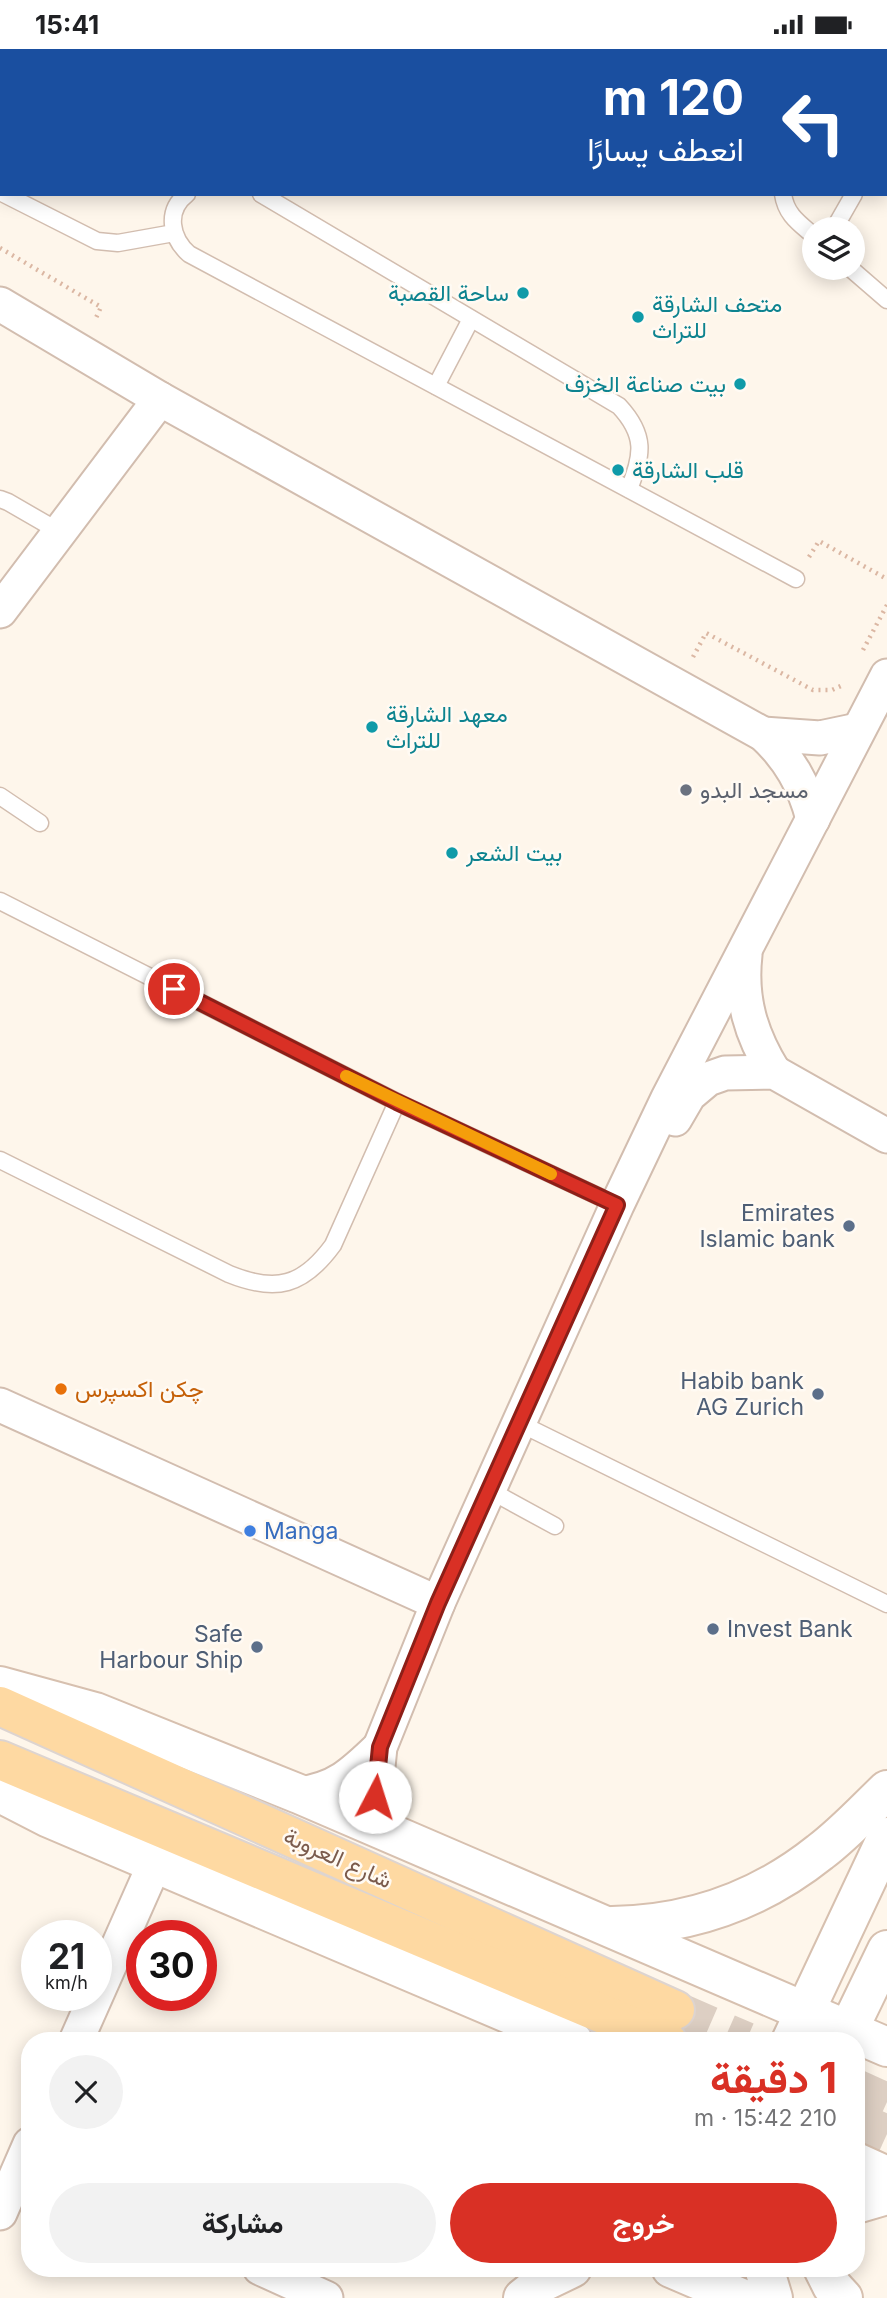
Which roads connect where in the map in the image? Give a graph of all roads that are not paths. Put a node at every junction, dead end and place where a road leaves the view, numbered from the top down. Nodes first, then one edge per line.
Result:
1 (8, 196) edge
2 (185, 196) edge
3 (264, 196) edge
4 (783, 196) edge
5 (853, 196) edge
6 (841, 217) edge
7 (802, 226) edge
8 (174, 233) junction
9 (864, 280) edge
10 (887, 300) edge
11 (0, 304) edge
12 (471, 319) junction
13 (436, 386) junction
14 (160, 399) junction
15 (629, 489) junction
16 (0, 499) edge
17 (60, 532) junction
18 (796, 579) road end
19 (0, 611) edge
20 (886, 679) edge
21 (858, 730) junction
22 (763, 734) junction
23 (0, 796) edge
24 (813, 819) junction
25 (40, 823) dead end
26 (0, 901) edge
27 (745, 950) junction
28 (774, 1072) junction
29 (397, 1102) junction
30 (887, 1136) edge
31 (0, 1160) edge
32 (617, 1205) junction
33 (0, 1405) edge
34 (519, 1423) junction
35 (489, 1490) junction
36 (555, 1526) dead end
37 (438, 1603) junction
38 (887, 1604) edge
39 (0, 1686) edge
40 (0, 1706) edge
41 (380, 1747) junction
42 (0, 1761) edge
43 (887, 1790) edge
44 (0, 1793) edge
45 (299, 1794) junction
46 (386, 1831) junction
47 (887, 1837) edge
48 (155, 1863) junction
49 (604, 1926) junction
50 (887, 1950) edge
51 (476, 1999) junction
52 (671, 2025) edge
53 (798, 2027) edge
54 (80, 2032) edge
55 (519, 2032) edge
56 (552, 2032) edge
57 (824, 2032) edge
58 (847, 2032) edge
59 (865, 2041) edge
60 (887, 2047) edge
61 (21, 2154) edge
62 (865, 2166) edge
63 (887, 2176) edge
64 (887, 2195) edge
65 (865, 2201) edge
66 (0, 2213) edge
67 (277, 2277) edge
68 (534, 2277) edge
69 (553, 2277) edge
70 (692, 2277) edge
71 (766, 2277) edge
72 (828, 2277) edge
73 (312, 2295) edge
74 (523, 2298) edge
75 (741, 2298) edge
76 (772, 2298) edge
77 (843, 2298) edge

1 - 8 lane
2 - 8 lane
3 - 12 lane
4 - 7 lane
5 - 6 lane
8 - 13 lane
9 - 10 lane
11 - 14 street
12 - 13 lane
12 - 15 lane
13 - 15 lane
14 - 17 street
14 - 22 street
15 - 18 lane
16 - 17 lane
17 - 19 street
20 - 21 street
21 - 22 street
21 - 24 street
22 - 24 street
23 - 25 lane
24 - 27 street
26 - 29 lane
27 - 28 street
27 - 32 street
28 - 30 street
28 - 32 street
29 - 31 lane
29 - 32 lane
32 - 34 street
33 - 37 street
34 - 35 street
34 - 38 lane
35 - 36 lane
35 - 37 street
37 - 41 street
39 - 45 street
40 - 52 main road, شارع العروبة
41 - 45 street
41 - 46 street
42 - 52 main road, شارع العروبة
43 - 49 street
44 - 48 street
45 - 46 street
46 - 49 street
47 - 53 street
48 - 51 street
48 - 54 street
49 - 53 street
50 - 58 street
51 - 55 street
51 - 56 street
53 - 57 street
59 - 60 street
61 - 66 street
62 - 63 street
64 - 65 street
67 - 73 street
68 - 74 street
69 - 74 street
70 - 75 street
71 - 76 street
72 - 77 street

